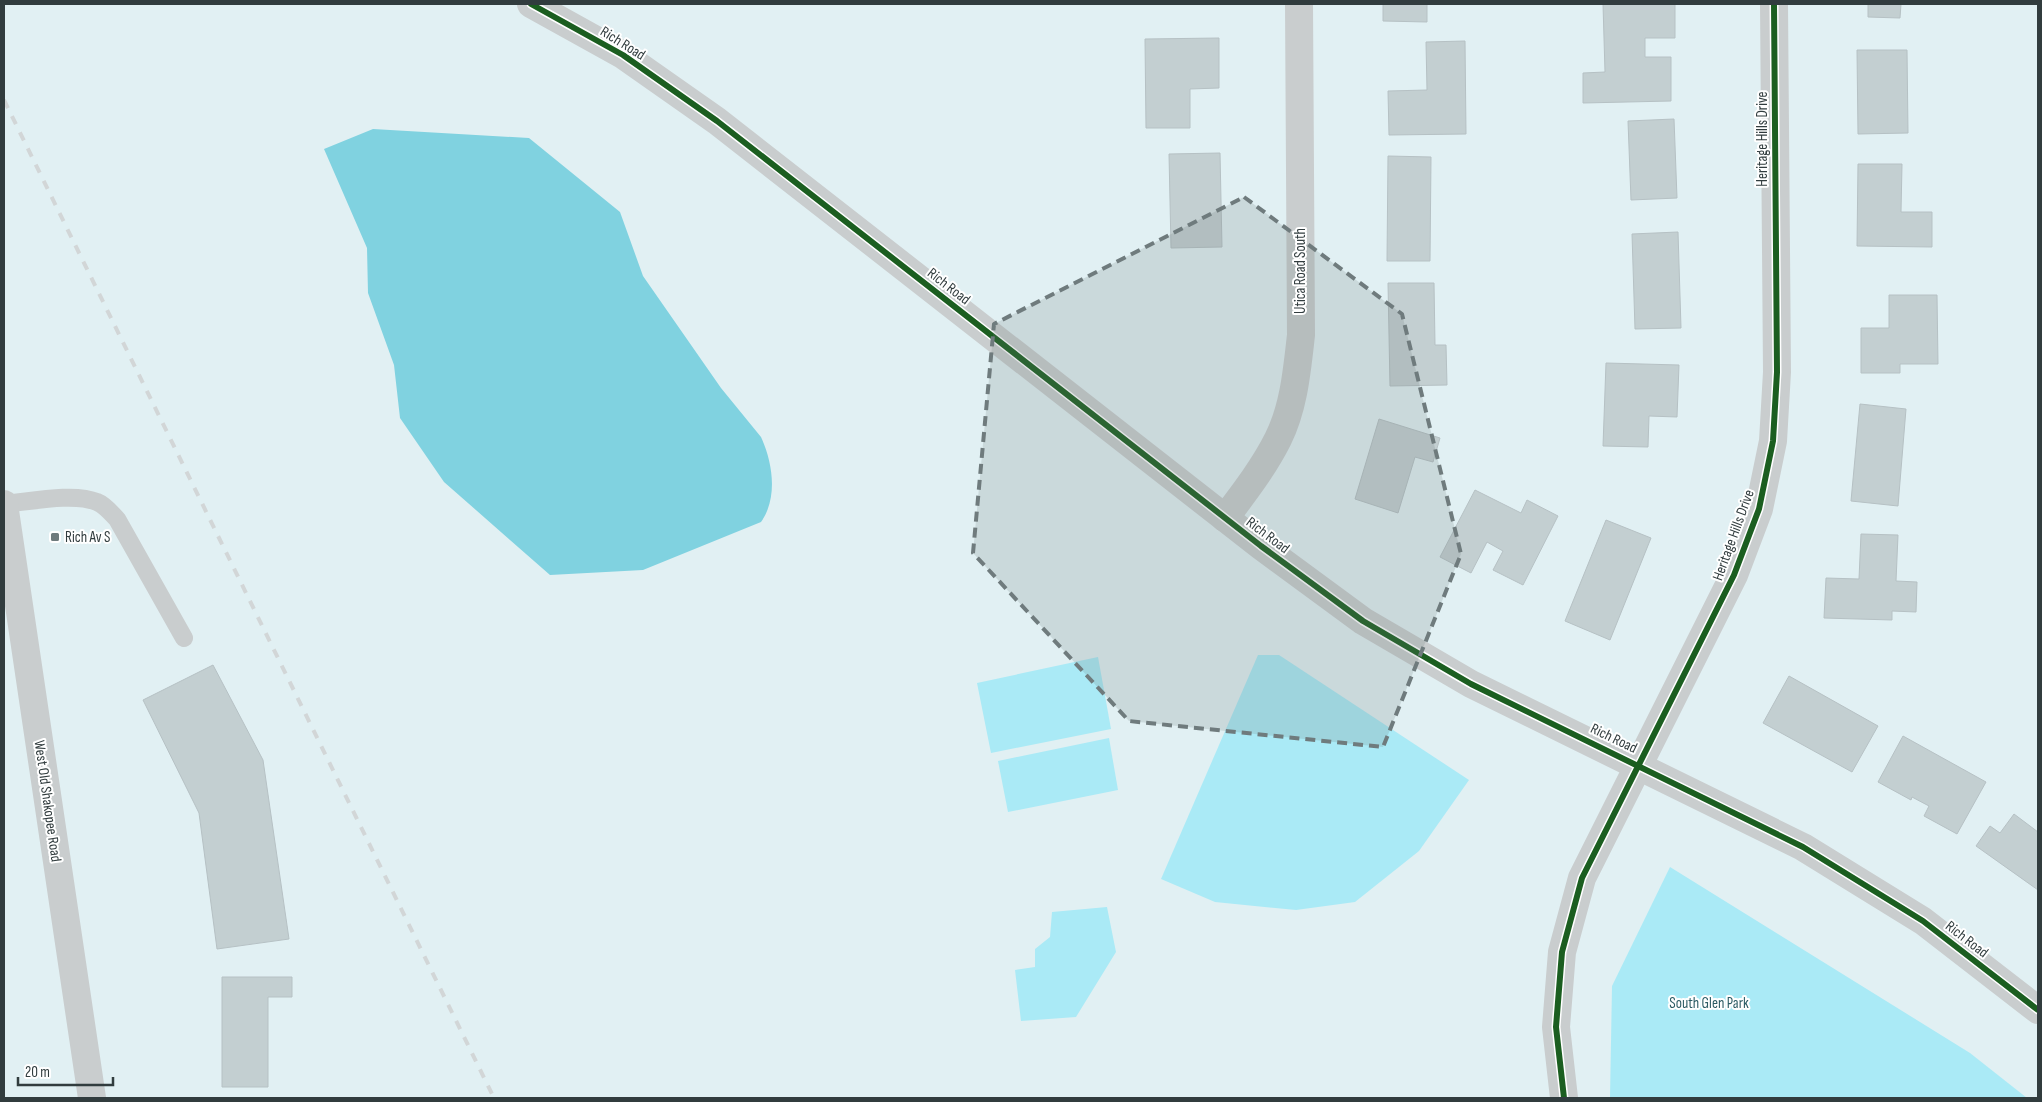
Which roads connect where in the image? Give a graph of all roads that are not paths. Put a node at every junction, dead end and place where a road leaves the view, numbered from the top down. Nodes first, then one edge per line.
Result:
1 (531, 4) edge
2 (1299, 4) edge
3 (1774, 4) edge
4 (4, 504) edge
5 (1224, 518) junction
6 (184, 638) dead end
7 (1638, 764) junction
8 (2038, 1010) edge
9 (92, 1098) edge
10 (1564, 1098) edge

1 - 5 street, Rich Road
2 - 5 street, Utica Road South
3 - 7 street, Heritage Hills Drive
4 - 6 lane
4 - 9 street, West Old Shakopee Road
5 - 7 street, Rich Road
7 - 8 street, Rich Road
7 - 10 street, Heritage Hills Drive

